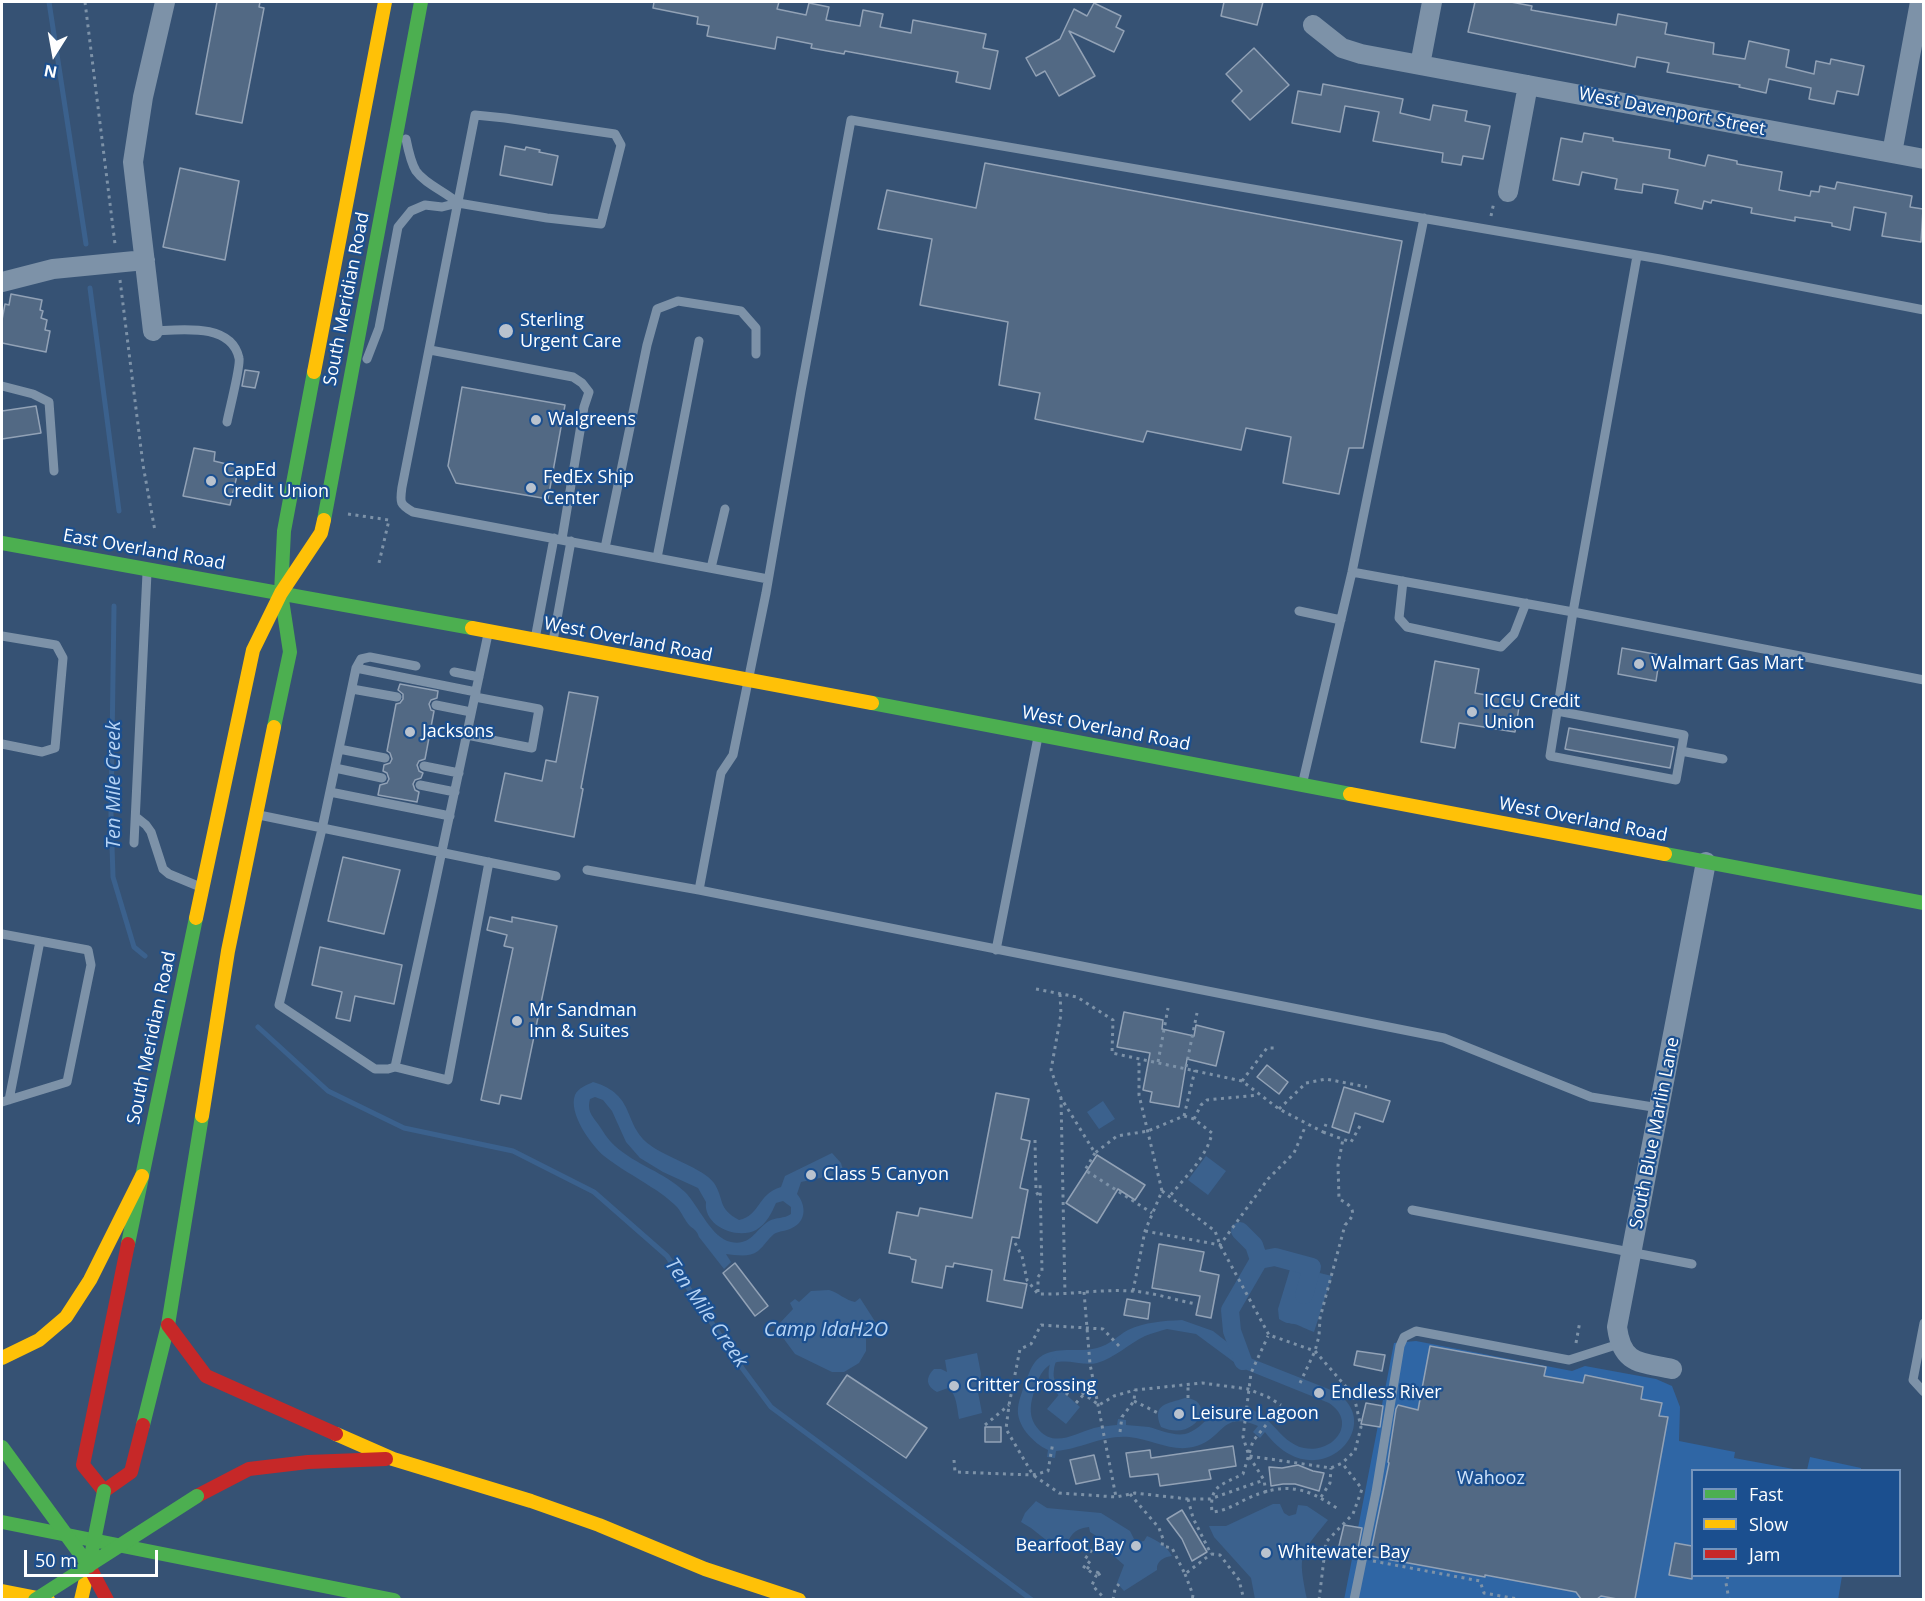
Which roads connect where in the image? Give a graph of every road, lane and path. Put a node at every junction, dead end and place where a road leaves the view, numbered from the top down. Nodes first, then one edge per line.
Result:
1 (85, 2) edge
2 (165, 2) edge
3 (385, 2) edge
4 (421, 2) edge
5 (1432, 2) edge
6 (1920, 2) edge
7 (1313, 25) dead end
8 (1420, 65) junction
9 (1528, 85) junction
10 (400, 115) junction
11 (1892, 153) junction
12 (1923, 159) edge
13 (1508, 192) dead end
14 (458, 203) junction
15 (1424, 218) junction
16 (1637, 256) junction
17 (145, 261) junction
18 (118, 263) junction
19 (2, 282) edge
20 (1923, 310) edge
21 (153, 331) joint
22 (699, 341) dead end
23 (429, 350) junction
24 (756, 354) dead end
25 (2, 386) edge
26 (227, 422) dead end
27 (342, 422) junction
28 (54, 471) dead end
29 (725, 509) dead end
30 (395, 512) dead end
31 (343, 514) dead end
32 (389, 520) junction
33 (155, 531) dead end
34 (562, 539) junction
35 (2, 543) edge
36 (605, 548) junction
37 (657, 558) junction
38 (379, 563) dead end
39 (147, 568) junction
40 (711, 568) junction
41 (1353, 572) junction
42 (768, 579) junction
43 (1403, 581) junction
44 (281, 592) junction
45 (1526, 603) junction
46 (1299, 611) dead end
47 (1573, 612) junction
48 (1341, 620) junction
49 (488, 632) junction
50 (2, 636) edge
51 (535, 640) junction
52 (553, 644) junction
53 (416, 666) dead end
54 (356, 668) junction
55 (454, 672) dead end
56 (479, 677) junction
57 (747, 680) junction
58 (1923, 680) edge
59 (352, 689) junction
60 (475, 694) junction
61 (397, 697) dead end
62 (436, 705) dead end
63 (1557, 711) junction
64 (471, 712) junction
65 (1038, 734) junction
66 (466, 735) junction
67 (2, 744) edge
68 (339, 749) junction
69 (1681, 752) junction
70 (385, 758) dead end
71 (1723, 759) dead end
72 (424, 766) dead end
73 (335, 768) junction
74 (459, 773) junction
75 (382, 778) dead end
76 (420, 785) dead end
77 (1302, 785) junction
78 (330, 792) junction
79 (455, 792) junction
80 (256, 815) junction
81 (450, 816) junction
82 (136, 817) junction
83 (322, 829) junction
84 (134, 843) dead end
85 (442, 853) junction
86 (489, 862) junction
87 (1706, 862) junction
88 (587, 870) dead end
89 (556, 876) dead end
90 (202, 887) junction
91 (699, 890) junction
92 (1923, 903) edge
93 (2, 934) edge
94 (40, 941) junction
95 (996, 950) junction
96 (1036, 989) dead end
97 (1060, 994) junction
98 (1168, 1008) dead end
99 (1197, 1014) dead end
100 (1276, 1048) dead end
101 (1139, 1059) junction
102 (1158, 1062) junction
103 (395, 1067) junction
104 (1186, 1068) junction
105 (1195, 1070) junction
106 (1242, 1081) junction
107 (1367, 1087) dead end
108 (1260, 1095) junction
109 (1061, 1098) junction
110 (5, 1101) edge
111 (1659, 1108) junction
112 (1279, 1109) junction
113 (1184, 1116) junction
114 (1194, 1119) junction
115 (1326, 1124) dead end
116 (1306, 1125) junction
117 (1360, 1126) dead end
118 (1148, 1131) junction
119 (1323, 1132) junction
120 (1343, 1138) junction
121 (1035, 1140) dead end
122 (1095, 1153) junction
123 (142, 1176) junction
124 (1040, 1182) dead end
125 (1162, 1191) junction
126 (1170, 1196) junction
127 (1041, 1201) junction
128 (1413, 1210) dead end
129 (1152, 1213) junction
130 (1144, 1231) junction
131 (1015, 1243) dead end
132 (1220, 1245) junction
133 (1632, 1252) junction
134 (1692, 1264) dead end
135 (1133, 1291) junction
136 (1084, 1292) junction
137 (1038, 1294) junction
138 (1065, 1294) junction
139 (1196, 1304) dead end
140 (1580, 1321) dead end
141 (1923, 1323) edge
142 (168, 1325) junction
143 (1087, 1328) junction
144 (1269, 1335) junction
145 (1619, 1344) junction
146 (1119, 1346) dead end
147 (1575, 1348) dead end
148 (1315, 1351) junction
149 (2, 1358) edge
150 (1672, 1369) dead end
151 (1300, 1383) dead end
152 (1188, 1384) junction
153 (1248, 1389) junction
154 (1135, 1390) junction
155 (1923, 1392) edge
156 (1084, 1394) junction
157 (1066, 1395) dead end
158 (1188, 1398) dead end
159 (1134, 1401) junction
160 (1076, 1403) dead end
161 (1009, 1405) junction
162 (1099, 1405) junction
163 (1281, 1405) dead end
164 (1158, 1413) dead end
165 (985, 1425) dead end
166 (1266, 1425) dead end
167 (1120, 1432) dead end
168 (1053, 1442) dead end
169 (2, 1447) edge
170 (1249, 1456) junction
171 (393, 1459) junction
172 (954, 1460) dead end
173 (1342, 1463) junction
174 (1330, 1468) junction
175 (1033, 1475) junction
176 (1264, 1480) junction
177 (104, 1491) junction
178 (1266, 1492) junction
179 (1130, 1494) junction
180 (1116, 1497) junction
181 (1321, 1497) junction
182 (1188, 1499) junction
183 (1210, 1499) junction
184 (1338, 1509) dead end
185 (2, 1522) edge
186 (1106, 1542) dead end
187 (1211, 1554) junction
188 (1371, 1560) dead end
189 (89, 1566) junction
190 (1083, 1566) dead end
191 (1087, 1569) junction
192 (1099, 1572) dead end
193 (1185, 1574) junction
194 (1096, 1576) junction
195 (1728, 1577) edge
196 (1119, 1584) dead end
197 (2, 1591) edge
198 (35, 1599) edge
199 (48, 1599) edge
200 (81, 1599) edge
201 (107, 1599) edge
202 (394, 1599) edge
203 (799, 1599) edge
204 (1106, 1599) edge
205 (1113, 1599) edge
206 (1192, 1599) edge
207 (1244, 1599) edge
208 (1319, 1599) edge
209 (1354, 1599) edge
210 (1523, 1599) edge
211 (1729, 1599) edge

1 - 18 path
2 - 17 street
3 - 44 main road, South Meridian Road
4 - 10 main road, South Meridian Road
5 - 8 street
6 - 11 street
7 - 8 street, West Davenport Street
8 - 9 street, West Davenport Street
9 - 11 street, West Davenport Street
9 - 13 street
10 - 14 lane
10 - 27 main road, South Meridian Road
11 - 12 street, West Davenport Street
14 - 14 lane
14 - 23 lane
14 - 27 lane
15 - 16 lane
15 - 41 lane
15 - 42 lane
16 - 20 lane
16 - 47 lane
17 - 18 street
17 - 21 street
18 - 19 street
18 - 33 path
21 - 26 lane
22 - 37 lane
23 - 34 lane
23 - 34 lane
24 - 36 lane
25 - 28 lane
27 - 44 main road, South Meridian Road
29 - 40 lane
30 - 32 path
31 - 32 path
32 - 38 path
34 - 36 lane
34 - 51 lane
34 - 52 lane
35 - 39 main road, East Overland Road
36 - 37 lane
37 - 40 lane
39 - 44 main road, East Overland Road
39 - 82 lane
40 - 42 lane
41 - 43 lane
41 - 48 lane
42 - 57 lane
43 - 45 lane
43 - 45 lane
44 - 49 main road, West Overland Road
44 - 80 main road, South Meridian Road
44 - 90 main road, South Meridian Road
45 - 47 lane
46 - 48 lane
47 - 58 lane
47 - 63 lane
48 - 77 lane
49 - 51 main road, West Overland Road
49 - 56 lane
50 - 67 lane
51 - 52 main road, West Overland Road
52 - 57 main road, West Overland Road
53 - 54 lane
54 - 59 lane
54 - 60 lane
55 - 56 lane
56 - 60 lane
57 - 65 main road, West Overland Road
57 - 91 lane
59 - 61 lane
59 - 68 lane
60 - 64 lane
60 - 66 lane
62 - 64 lane
63 - 69 lane
63 - 69 lane
64 - 66 lane
65 - 77 main road, West Overland Road
65 - 95 lane
66 - 74 lane
68 - 70 lane
68 - 73 lane
69 - 71 lane
72 - 74 lane
73 - 75 lane
73 - 78 lane
74 - 79 lane
76 - 79 lane
77 - 87 main road, West Overland Road
78 - 81 lane
78 - 83 lane
79 - 81 lane
80 - 83 lane
80 - 142 main road, South Meridian Road
81 - 85 lane
82 - 84 lane
82 - 90 lane
83 - 85 lane
83 - 103 lane
85 - 86 lane
85 - 103 lane
86 - 89 lane
86 - 103 lane
87 - 92 main road, West Overland Road
87 - 111 street, South Blue Marlin Lane
88 - 91 lane
90 - 123 main road, South Meridian Road
91 - 95 lane
93 - 94 lane
94 - 110 lane
94 - 110 lane
95 - 111 lane
96 - 97 path
97 - 101 path
97 - 109 path
98 - 102 path
99 - 104 path
100 - 106 path
101 - 102 path
101 - 118 path
102 - 104 path
104 - 105 path
105 - 106 path
105 - 113 path
106 - 108 path
107 - 112 path
108 - 112 path
108 - 114 path
109 - 122 path
109 - 138 path
111 - 133 street, South Blue Marlin Lane
112 - 116 path
113 - 114 path
113 - 118 path
114 - 126 path
115 - 119 path
116 - 119 path
116 - 132 path
117 - 120 path
118 - 122 path
118 - 125 path
119 - 120 path
120 - 148 path
121 - 127 path
122 - 129 path
123 - 149 main road
123 - 177 main road, South Meridian Road
124 - 127 path
125 - 126 path
125 - 129 path
126 - 132 path
127 - 137 path
128 - 133 lane
129 - 130 path
130 - 132 path
130 - 135 path
131 - 137 path
132 - 144 path
133 - 134 lane
133 - 145 street, South Blue Marlin Lane
135 - 136 path
135 - 139 path
136 - 138 path
136 - 143 path
137 - 138 path
140 - 147 path
141 - 155 lane
142 - 171 main road
142 - 177 main road, South Meridian Road
143 - 146 path
143 - 161 path
143 - 162 path
144 - 148 path
144 - 153 path
145 - 150 street
145 - 209 lane
148 - 151 path
148 - 173 path
152 - 153 path
152 - 154 path
152 - 158 path
153 - 163 path
153 - 170 path
154 - 159 path
154 - 162 path
156 - 157 path
156 - 160 path
156 - 162 path
159 - 164 path
159 - 167 path
161 - 165 path
161 - 175 path
162 - 180 path
166 - 170 path
168 - 175 path
169 - 189 main road, bridge
170 - 174 path
170 - 176 path
170 - 183 path
171 - 189 main road, bridge
171 - 203 main road
172 - 175 path
173 - 174 path
173 - 208 path
174 - 181 path
175 - 180 path
176 - 178 path
176 - 183 path
177 - 189 main road, bridge
178 - 181 path
178 - 183 path
179 - 180 path
179 - 182 path
179 - 193 path
181 - 184 path
182 - 183 path
182 - 187 path
185 - 202 main road
186 - 191 path
187 - 193 path
187 - 207 path
188 - 210 path
189 - 198 main road, bridge
189 - 200 main road
189 - 201 main road
190 - 191 path
191 - 194 path
192 - 194 path
193 - 206 path
194 - 204 path
195 - 211 path
196 - 205 path
197 - 199 main road

